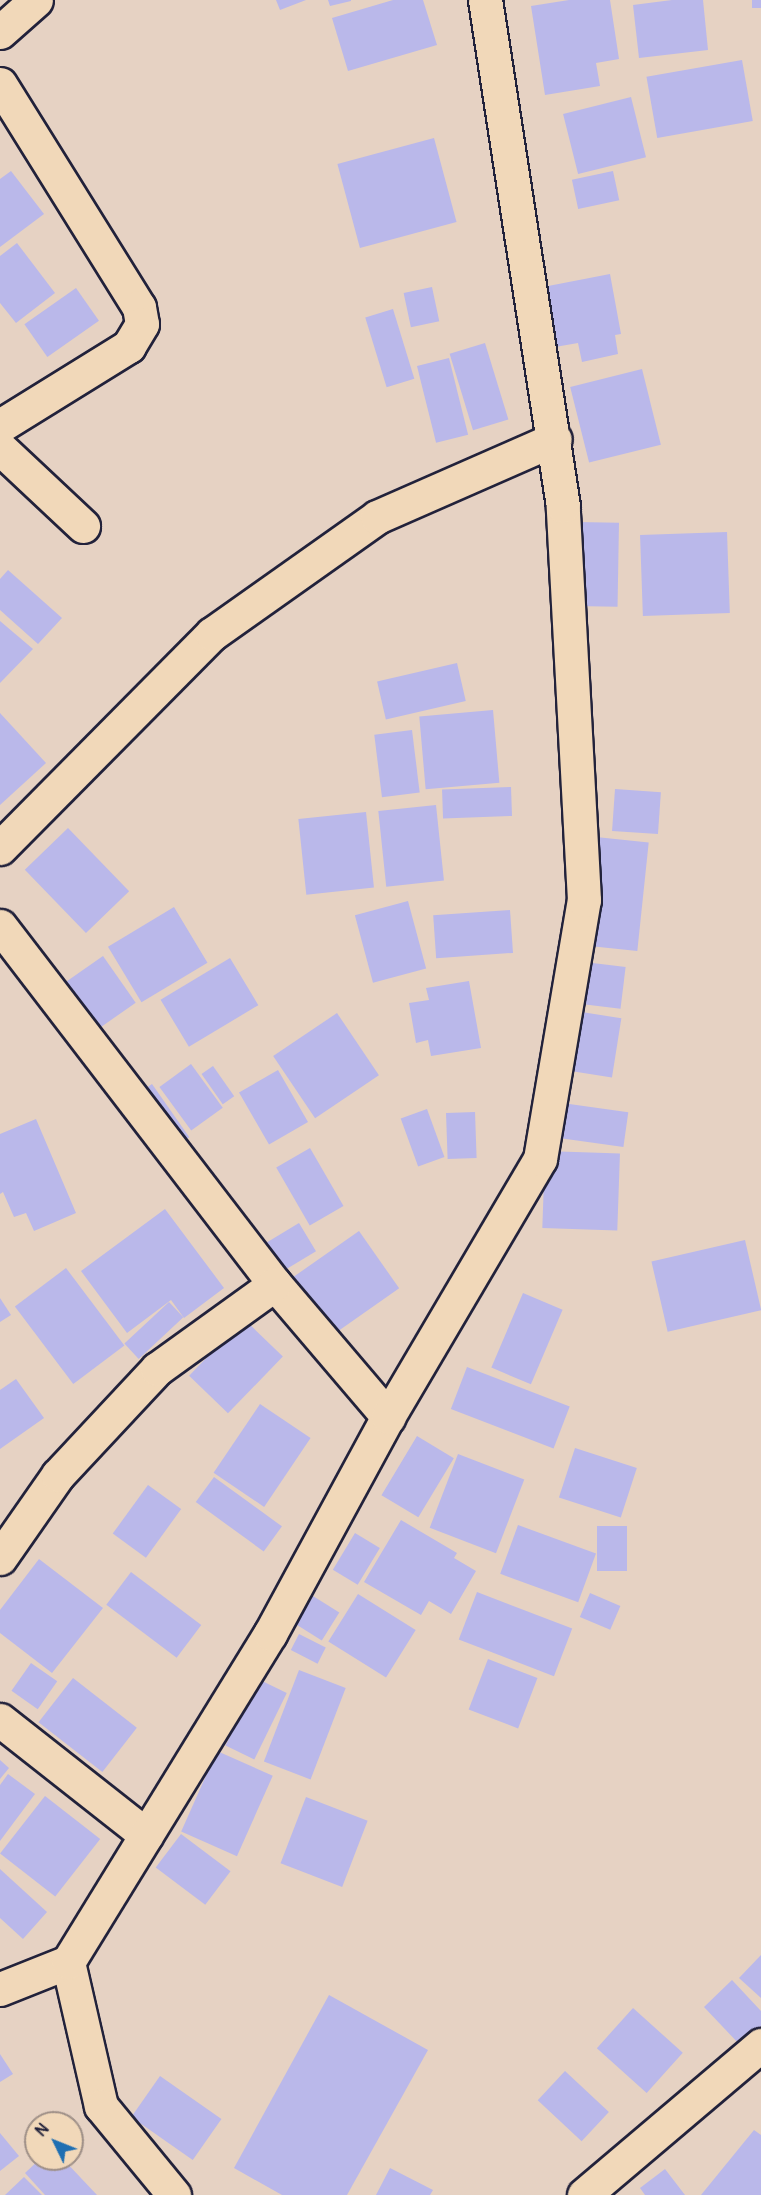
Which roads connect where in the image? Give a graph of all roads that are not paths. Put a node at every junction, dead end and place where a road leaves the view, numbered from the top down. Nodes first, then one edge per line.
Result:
1 (36, 0) edge
2 (485, 0) edge
3 (0, 32) edge
4 (0, 84) edge
5 (0, 426) edge
6 (555, 439) junction
7 (0, 448) edge
8 (83, 526) dead end
9 (0, 848) edge
10 (0, 926) edge
11 (275, 1284) junction
12 (388, 1417) junction
13 (0, 1558) edge
14 (0, 1720) edge
15 (146, 1835) junction
16 (68, 1962) junction
17 (0, 1989) edge
18 (761, 2045) edge
19 (601, 2190) edge
20 (174, 2195) edge

1 - 3 street
2 - 6 street
4 - 5 street
6 - 9 street
6 - 12 street
7 - 8 street
10 - 11 street
11 - 12 street
11 - 13 street
12 - 15 street
14 - 15 street
15 - 16 street
16 - 17 street
16 - 20 street
18 - 19 street

